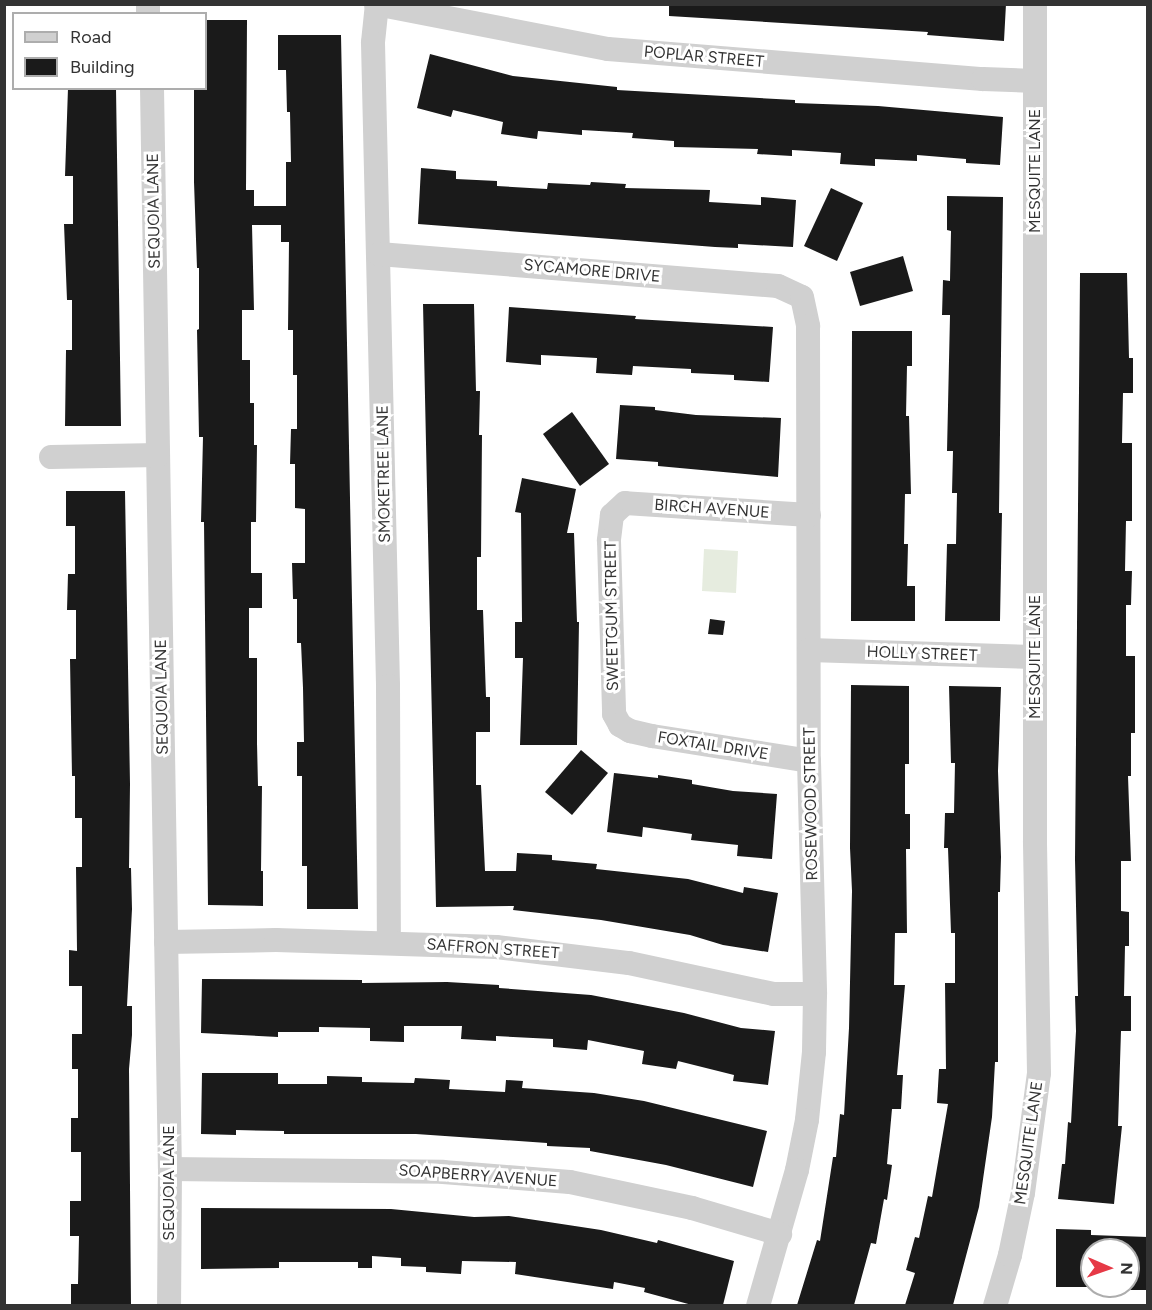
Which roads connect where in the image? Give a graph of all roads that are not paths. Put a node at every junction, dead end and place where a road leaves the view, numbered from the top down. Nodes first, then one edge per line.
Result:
1 (376, 4) edge
2 (1035, 4) edge
3 (1035, 81) junction
4 (152, 90) edge
5 (379, 254) junction
6 (802, 297) joint
7 (158, 455) junction
8 (51, 457) dead end
9 (617, 508) joint
10 (809, 515) junction
11 (809, 650) junction
12 (1035, 657) junction
13 (620, 725) joint
14 (809, 761) junction
15 (166, 942) junction
16 (389, 944) junction
17 (815, 994) junction
18 (170, 1169) junction
19 (780, 1234) junction
20 (169, 1305) edge
21 (758, 1305) edge
22 (995, 1305) edge

1 - 3 street, POPLAR STREET
1 - 5 street, SMOKETREE LANE
2 - 3 street, MESQUITE LANE
3 - 12 street, MESQUITE LANE
4 - 7 street, SEQUOIA LANE
5 - 6 street, SYCAMORE DRIVE
5 - 16 street, SMOKETREE LANE
6 - 10 street, ROSEWOOD STREET
7 - 8 street
7 - 15 street, SEQUOIA LANE
9 - 10 street, BIRCH AVENUE
9 - 13 street, SWEETGUM STREET
10 - 11 street, ROSEWOOD STREET
11 - 12 street, HOLLY STREET
11 - 14 street, ROSEWOOD STREET
12 - 22 street, MESQUITE LANE
13 - 14 street, FOXTAIL DRIVE
14 - 17 street, ROSEWOOD STREET
15 - 16 street, SAFFRON STREET
15 - 18 street, SEQUOIA LANE
16 - 17 street, SAFFRON STREET
17 - 19 street, ROSEWOOD STREET
18 - 19 street, SOAPBERRY AVENUE
18 - 20 street, SEQUOIA LANE
19 - 21 street, ROSEWOOD STREET

